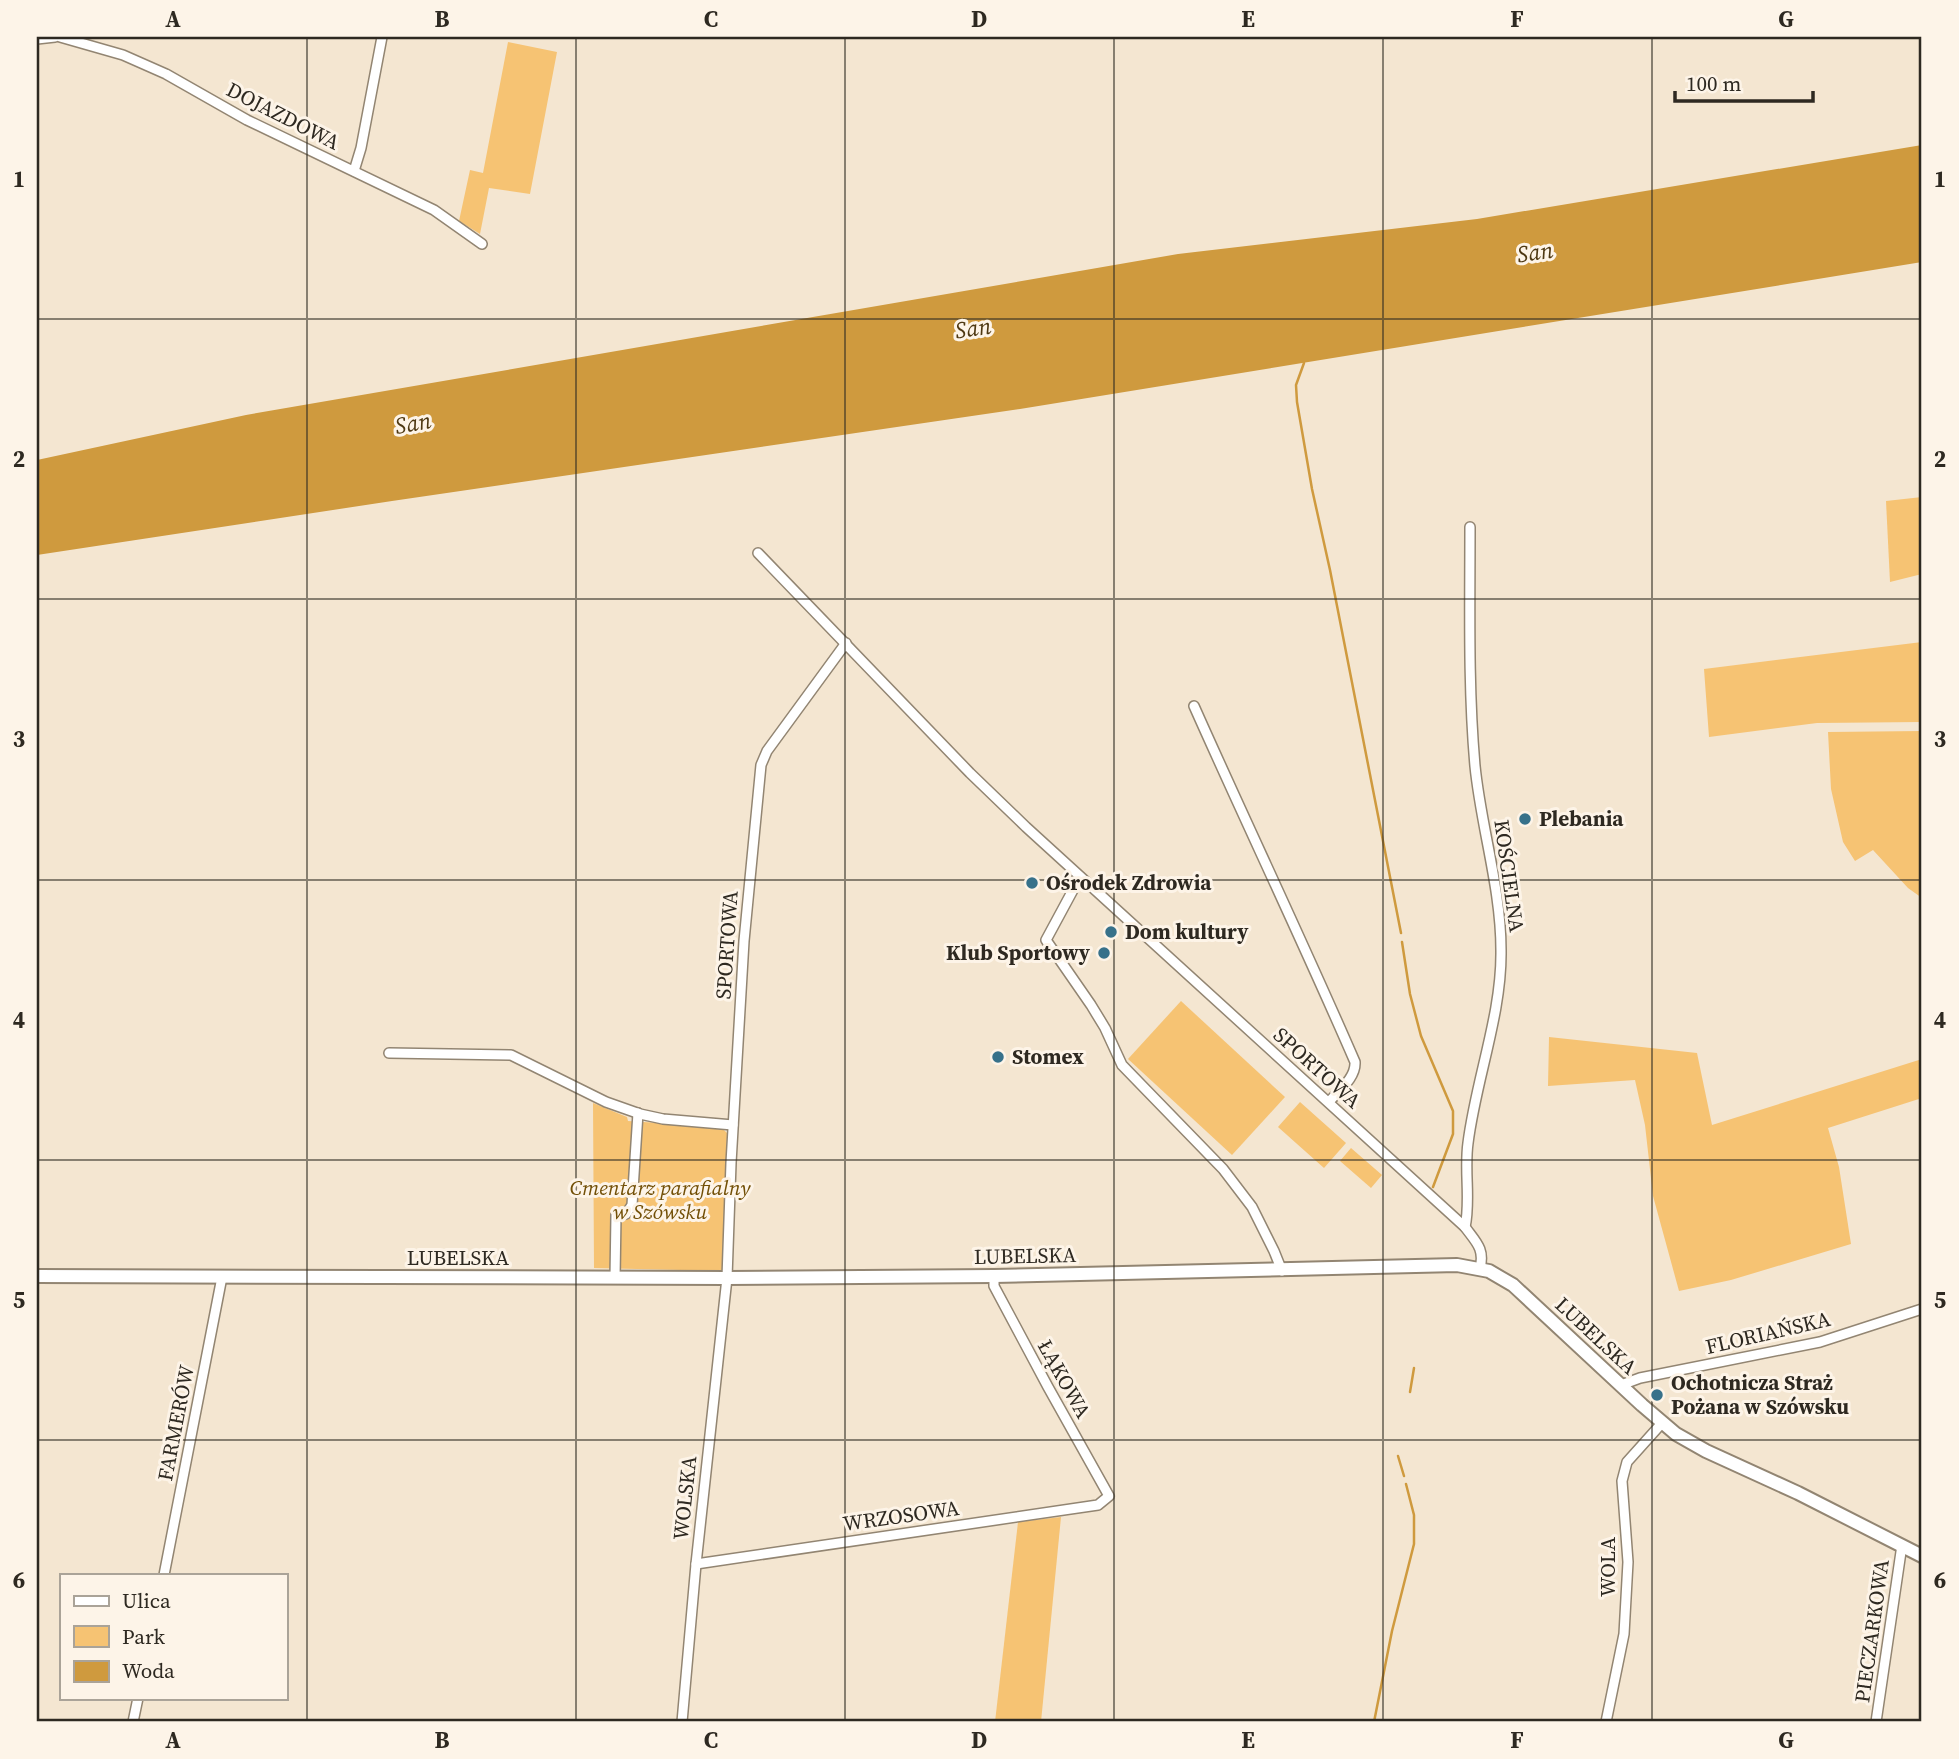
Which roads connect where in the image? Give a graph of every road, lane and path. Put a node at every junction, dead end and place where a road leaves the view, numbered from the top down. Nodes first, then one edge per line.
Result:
1 (58, 37) edge
2 (382, 37) edge
3 (37, 38) edge
4 (354, 171) junction
5 (482, 244) dead end
6 (1469, 527) dead end
7 (758, 553) dead end
8 (846, 643) junction
9 (1194, 706) dead end
10 (1080, 877) junction
11 (389, 1053) dead end
12 (1329, 1102) junction
13 (638, 1113) junction
14 (733, 1125) junction
15 (1465, 1227) junction
16 (1480, 1268) junction
17 (1282, 1270) junction
18 (37, 1276) edge
19 (994, 1276) junction
20 (222, 1277) junction
21 (615, 1278) junction
22 (727, 1278) junction
23 (1922, 1309) edge
24 (1620, 1385) junction
25 (1662, 1423) junction
26 (1109, 1496) joint
27 (1902, 1545) junction
28 (1922, 1556) edge
29 (695, 1564) junction
30 (164, 1574) edge
31 (138, 1700) edge
32 (133, 1722) edge
33 (682, 1722) edge
34 (1606, 1722) edge
35 (1876, 1722) edge

1 - 3 street, DOJAZDOWA
1 - 4 street, DOJAZDOWA
2 - 4 street
4 - 5 street, DOJAZDOWA
6 - 15 street, KOŚCIELNA
7 - 8 street, SPORTOWA
8 - 10 street, SPORTOWA
8 - 14 street, SPORTOWA
9 - 12 street
10 - 12 street, SPORTOWA
10 - 17 street
11 - 13 street
12 - 15 street, SPORTOWA
13 - 14 street
13 - 21 street
14 - 22 street, SPORTOWA
15 - 16 street, SPORTOWA
16 - 17 main road, LUBELSKA
16 - 24 main road, LUBELSKA
17 - 19 main road, LUBELSKA
18 - 20 main road, LUBELSKA
19 - 22 main road, LUBELSKA
19 - 26 street, ŁĄKOWA
20 - 21 main road, LUBELSKA
20 - 30 street, FARMERÓW
21 - 22 main road, LUBELSKA
22 - 29 street, WOLSKA
23 - 24 street, FLORIAŃSKA
24 - 25 main road, LUBELSKA
25 - 27 main road, LUBELSKA
25 - 34 street, WOLA
26 - 29 street, WRZOSOWA
27 - 28 main road, LUBELSKA
27 - 35 street, PIECZARKOWA
29 - 33 street, WOLSKA
31 - 32 street

